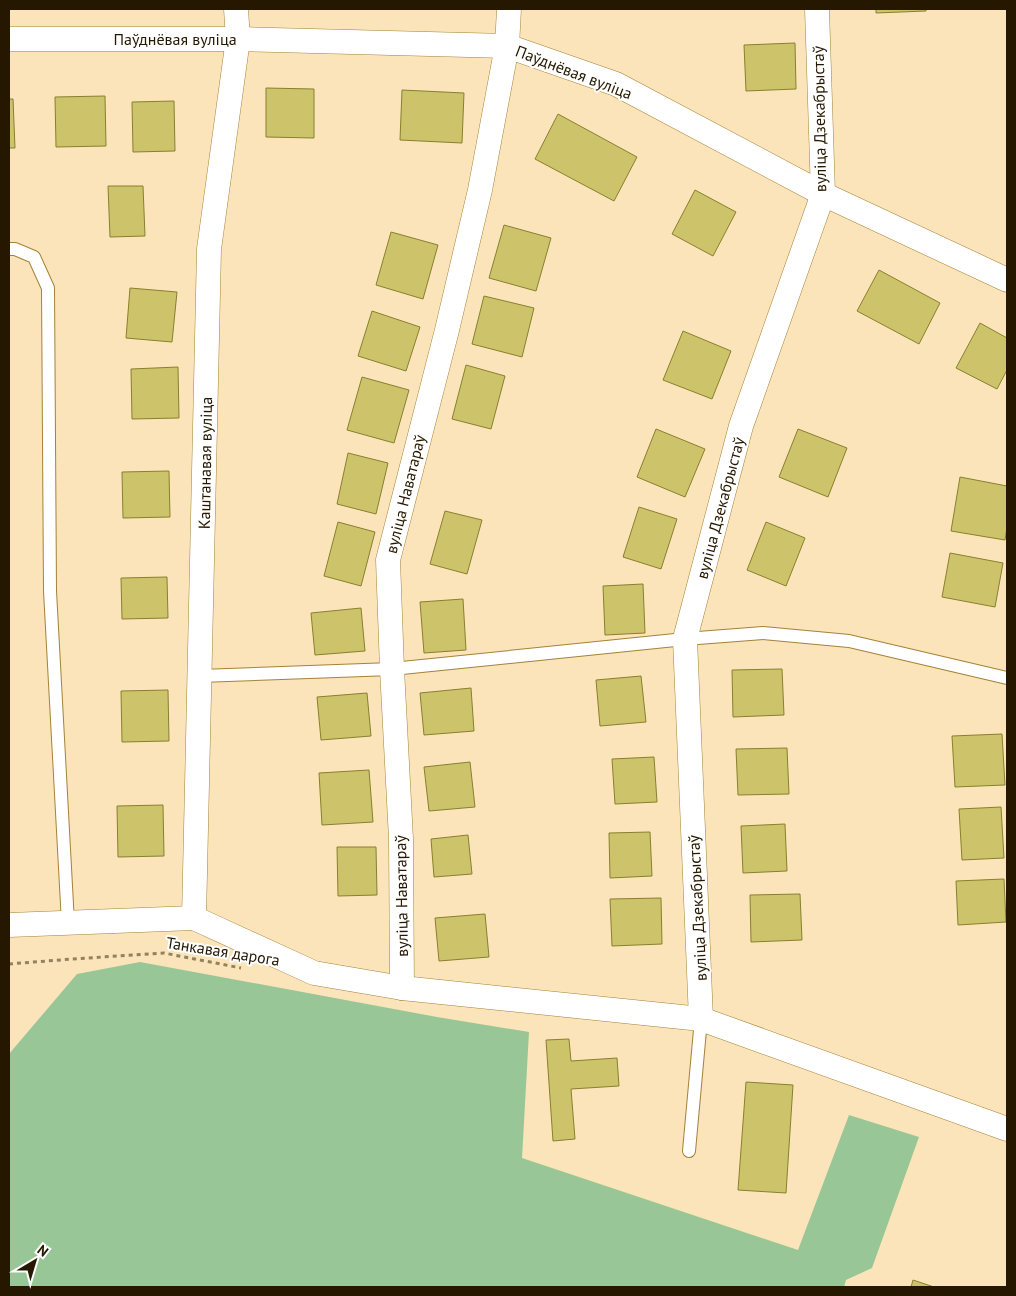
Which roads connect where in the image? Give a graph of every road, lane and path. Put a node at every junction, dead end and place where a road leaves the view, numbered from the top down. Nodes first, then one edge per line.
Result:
1 (236, 9) edge
2 (509, 9) edge
3 (817, 9) edge
4 (9, 39) edge
5 (238, 39) junction
6 (508, 46) junction
7 (823, 194) junction
8 (9, 249) edge
9 (1007, 280) edge
10 (685, 639) junction
11 (392, 669) junction
12 (200, 676) junction
13 (1007, 678) edge
14 (194, 918) junction
15 (68, 923) junction
16 (9, 925) edge
17 (9, 964) edge
18 (246, 969) dead end
19 (402, 988) junction
20 (702, 1019) junction
21 (1007, 1129) edge
22 (689, 1151) dead end

1 - 5 street, Каштанавая вуліца
2 - 6 street, вуліца Наватараў
3 - 7 street, вуліца Дзекабрыстаў
4 - 5 street, Паўднёвая вуліца
5 - 6 street, Паўднёвая вуліца
5 - 12 street, Каштанавая вуліца
6 - 7 street, Паўднёвая вуліца
6 - 11 street, вуліца Наватараў
7 - 9 street, Паўднёвая вуліца
7 - 10 street, вуліца Дзекабрыстаў
8 - 15 lane
10 - 11 lane
10 - 13 lane
10 - 20 street, вуліца Дзекабрыстаў
11 - 12 lane
11 - 19 street, вуліца Наватараў
12 - 14 street, Каштанавая вуліца
14 - 15 street
14 - 19 street
15 - 16 street
17 - 18 path, Танкавая дарога
19 - 20 street
20 - 21 street
20 - 22 lane

